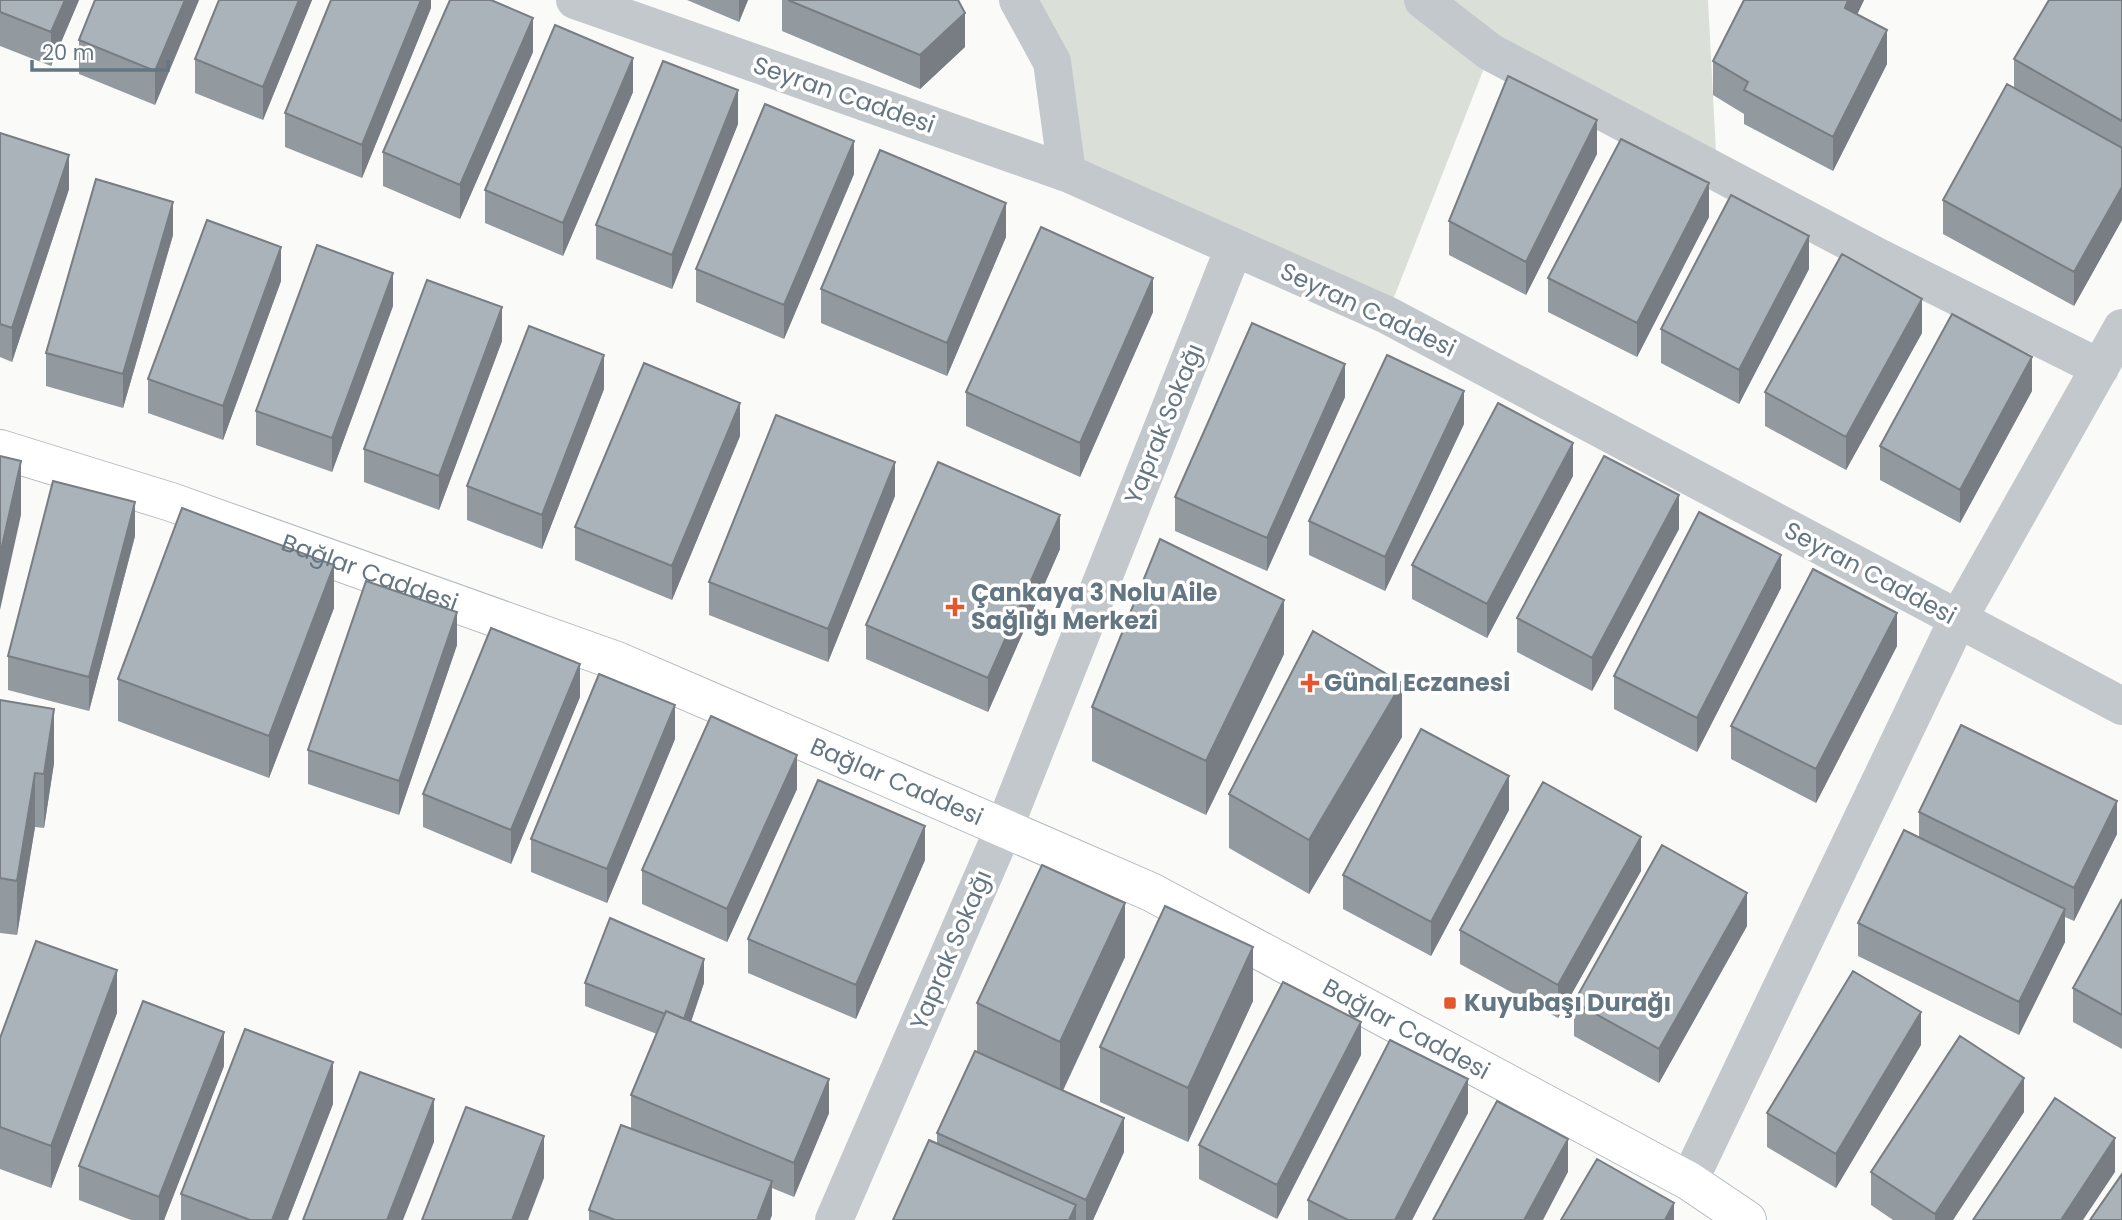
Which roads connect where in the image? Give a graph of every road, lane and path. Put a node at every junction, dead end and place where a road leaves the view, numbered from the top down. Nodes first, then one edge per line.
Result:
1 (575, 0) edge
2 (1018, 0) edge
3 (1423, 0) edge
4 (1067, 173) junction
5 (1234, 248) junction
6 (2122, 328) edge
7 (2100, 368) junction
8 (0, 449) edge
9 (1958, 621) junction
10 (2122, 706) edge
11 (1004, 828) junction
12 (1689, 1181) junction
13 (834, 1220) edge
14 (1747, 1220) edge

1 - 4 street, Seyran Caddesi
2 - 4 street
3 - 7 street
4 - 5 street, Seyran Caddesi
5 - 9 street, Seyran Caddesi
5 - 11 street, Yaprak Sokağı
6 - 7 street
7 - 9 street
8 - 11 main road, Bağlar Caddesi
9 - 10 street, Seyran Caddesi
9 - 12 street
11 - 12 main road, Bağlar Caddesi
11 - 13 street, Yaprak Sokağı
12 - 14 main road, Bağlar Caddesi

